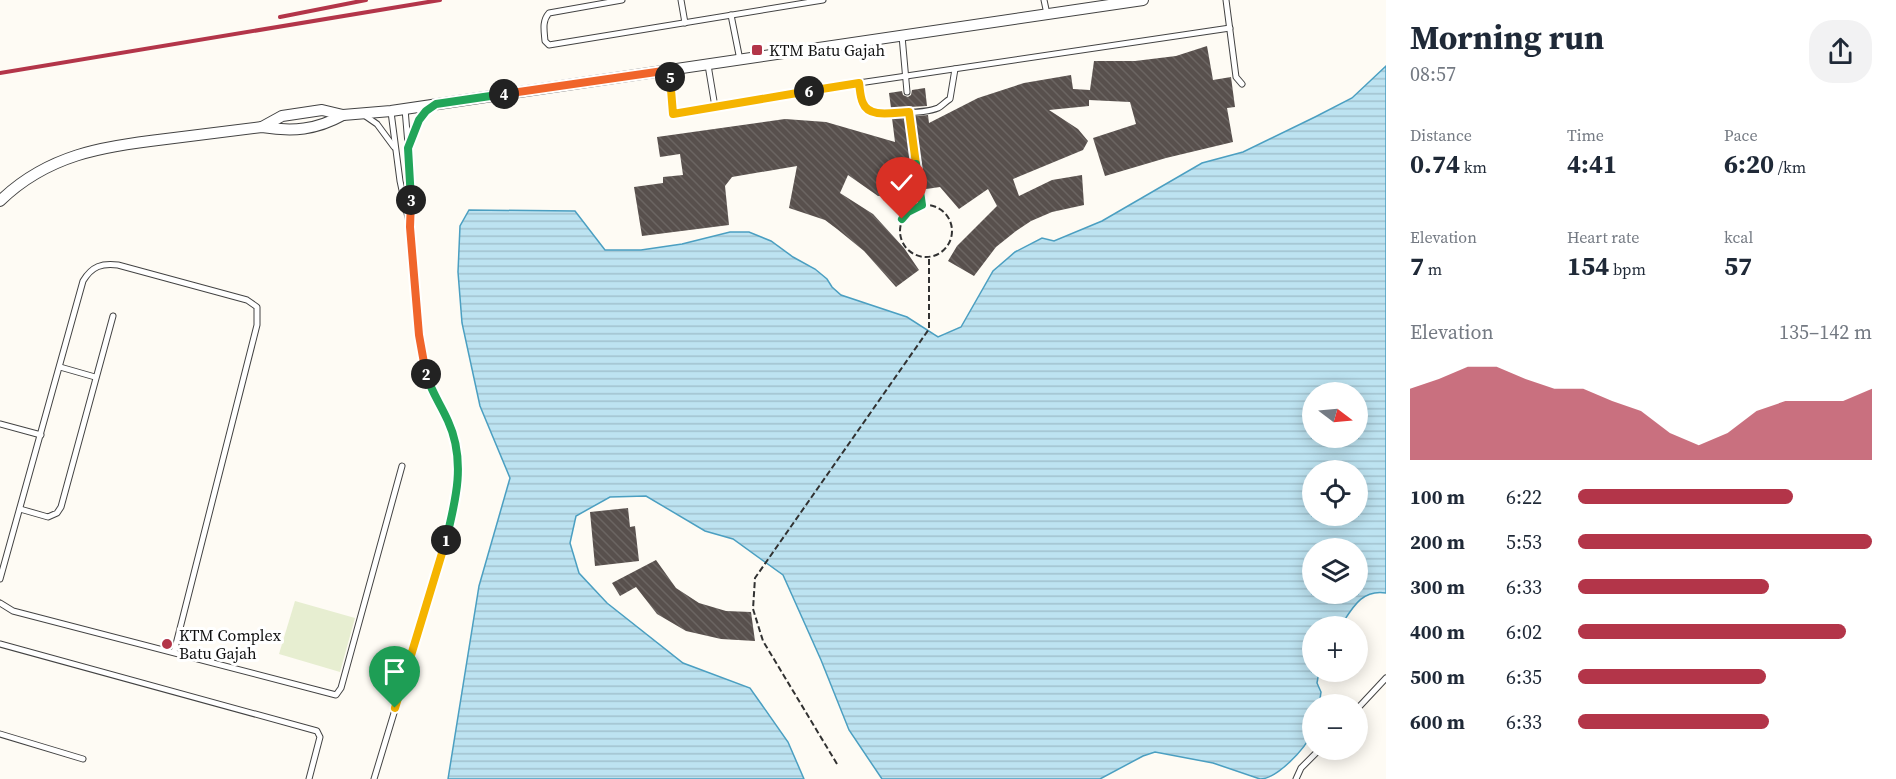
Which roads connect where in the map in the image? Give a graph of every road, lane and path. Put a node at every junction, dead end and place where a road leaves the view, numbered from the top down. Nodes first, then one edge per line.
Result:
1 (622, 0) edge
2 (681, 0) edge
3 (823, 0) edge
4 (1044, 0) edge
5 (1143, 0) edge
6 (1226, 0) edge
7 (1047, 14) junction
8 (731, 15) junction
9 (685, 22) junction
10 (1230, 28) junction
11 (902, 36) junction
12 (740, 60) junction
13 (708, 65) junction
14 (955, 69) junction
15 (670, 70) junction
16 (906, 76) junction
17 (859, 83) junction
18 (1242, 84) dead end
19 (907, 92) dead end
20 (436, 104) junction
21 (715, 107) junction
22 (405, 109) junction
23 (322, 110) junction
24 (391, 111) junction
25 (909, 112) junction
26 (343, 115) junction
27 (363, 115) junction
28 (282, 116) junction
29 (324, 125) junction
30 (262, 127) junction
31 (284, 130) junction
32 (395, 148) junction
33 (408, 148) junction
34 (409, 159) junction
35 (397, 162) junction
36 (0, 201) edge
37 (922, 205) junction
38 (410, 227) junction
39 (929, 258) junction
40 (113, 316) dead end
41 (60, 367) junction
42 (95, 377) junction
43 (0, 424) edge
44 (41, 435) junction
45 (402, 466) dead end
46 (20, 509) junction
47 (0, 579) edge
48 (0, 603) edge
49 (0, 644) edge
50 (174, 652) junction
51 (1386, 678) edge
52 (1368, 697) edge
53 (0, 734) edge
54 (83, 759) dead end
55 (1309, 760) edge
56 (837, 764) dead end
57 (309, 779) edge
58 (374, 779) edge
59 (1296, 779) edge

1 - 9 lane
2 - 9 lane
3 - 8 lane
4 - 7 lane
5 - 7 street
6 - 10 lane
7 - 11 street
8 - 9 lane
8 - 12 lane
10 - 14 lane
10 - 18 lane
11 - 12 street
11 - 16 lane
12 - 13 street
13 - 15 street
13 - 21 lane
14 - 16 lane
14 - 25 lane
15 - 20 street
15 - 21 lane
16 - 17 lane
16 - 19 lane
17 - 21 lane
17 - 25 lane
20 - 22 street
20 - 33 lane
22 - 24 street
22 - 33 lane
23 - 26 street
23 - 28 street
23 - 29 street
24 - 27 street
24 - 32 lane
25 - 37 path
26 - 27 street
26 - 29 street
27 - 32 lane
28 - 30 street
28 - 31 street
29 - 31 street
30 - 31 street
30 - 36 street
32 - 35 lane
33 - 34 lane
34 - 35 lane
34 - 38 lane
35 - 38 lane
37 - 39 path
37 - 39 path
38 - 58 lane
39 - 56 path
40 - 42 lane
41 - 42 lane
41 - 44 lane
41 - 50 lane
42 - 46 lane
43 - 44 lane
44 - 46 lane
45 - 50 lane
46 - 47 lane
48 - 50 lane
49 - 57 lane
51 - 52 lane
53 - 54 lane
55 - 59 lane

